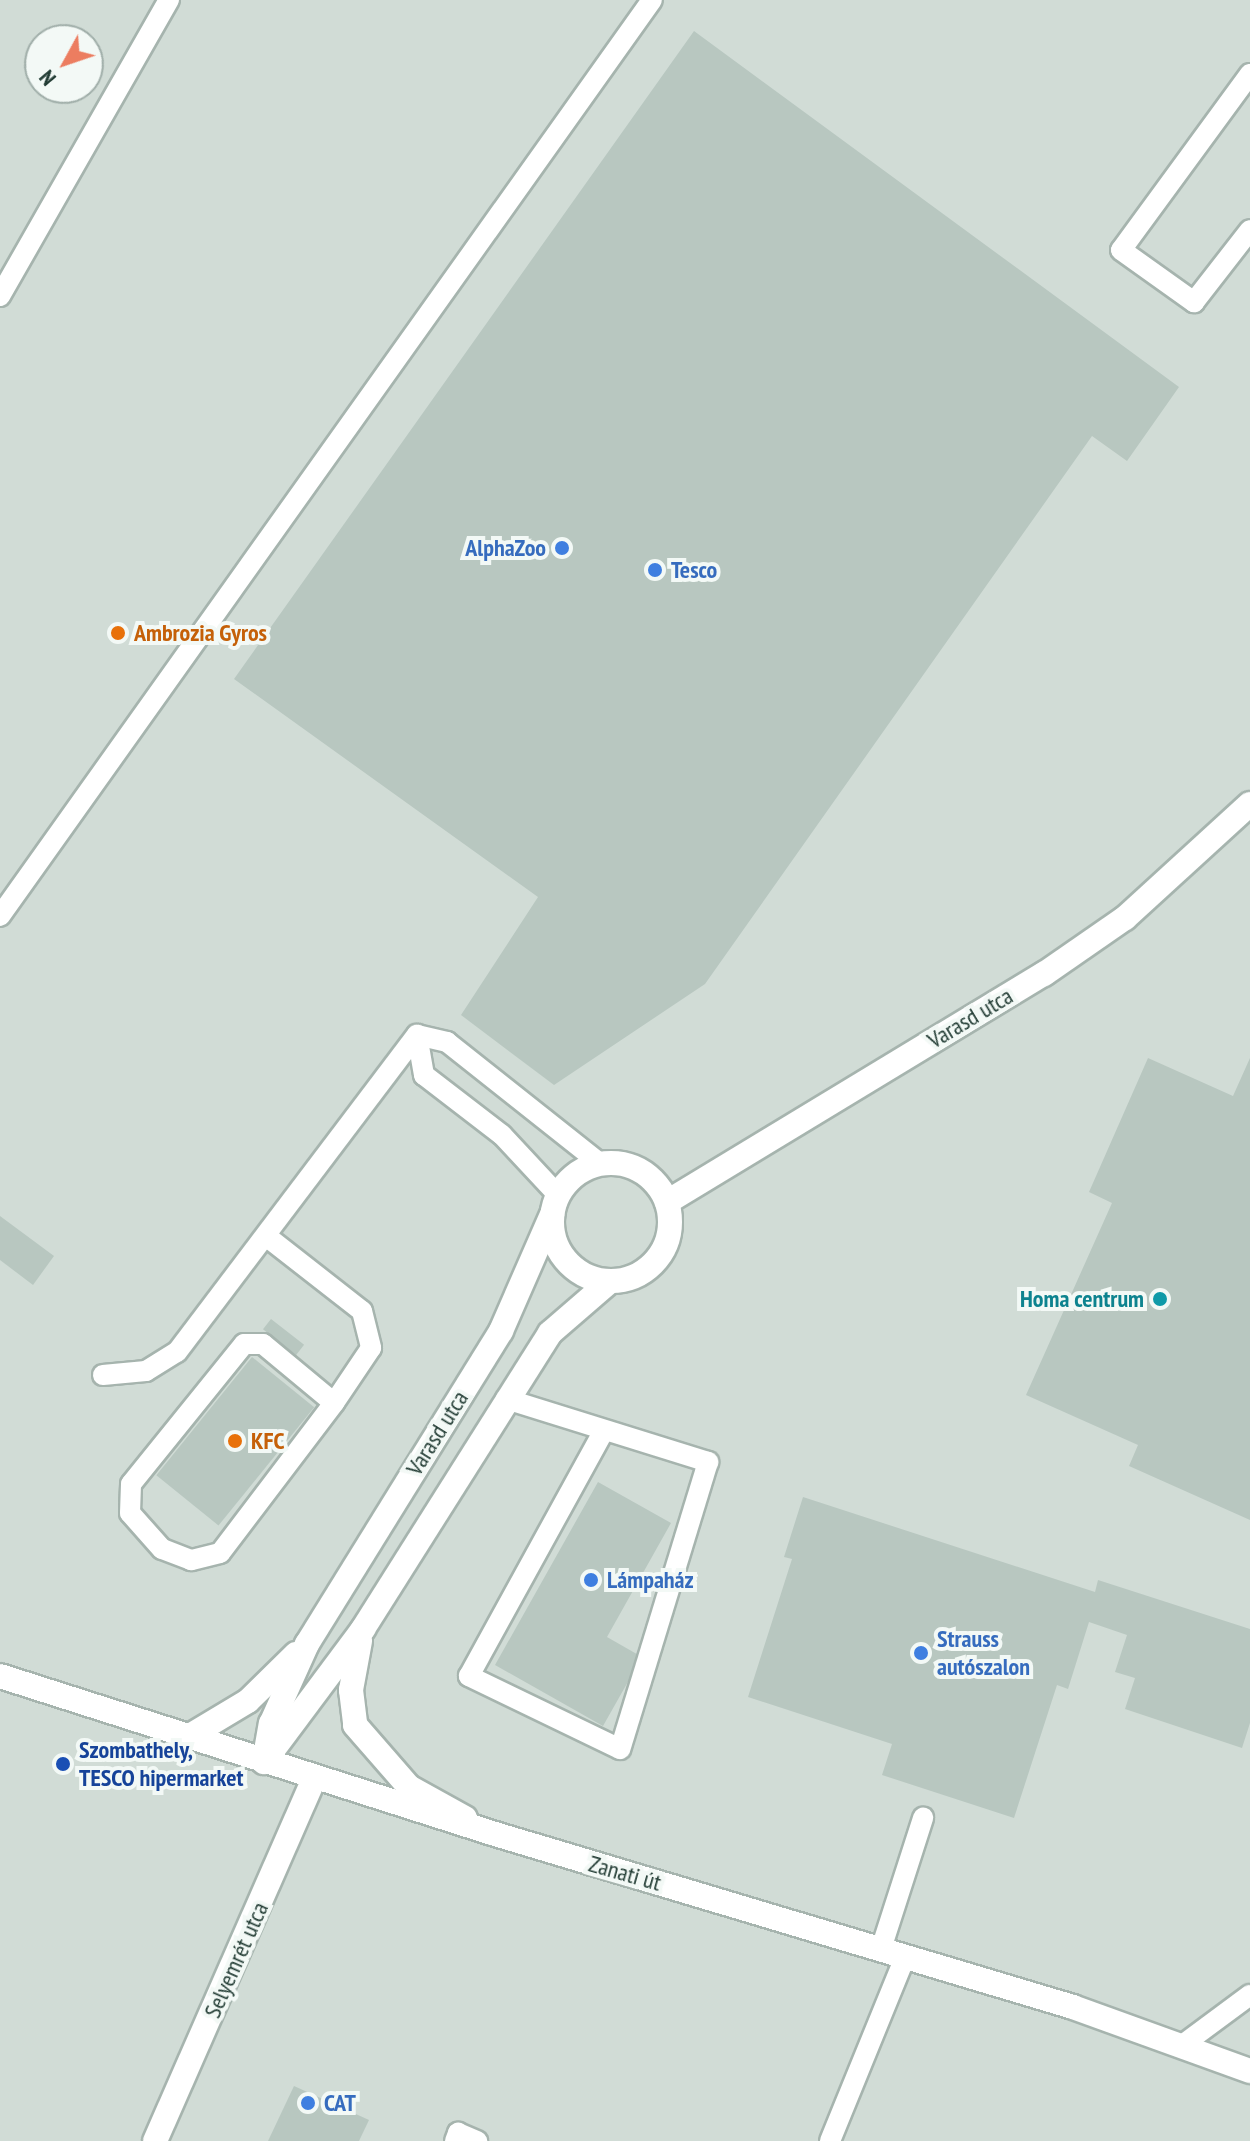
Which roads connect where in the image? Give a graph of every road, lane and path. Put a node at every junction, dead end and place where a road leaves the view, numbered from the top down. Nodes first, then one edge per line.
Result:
1 (169, 0) edge
2 (652, 0) edge
3 (1250, 74) edge
4 (1250, 230) edge
5 (0, 296) edge
6 (1250, 804) edge
7 (0, 916) edge
8 (417, 1035) junction
9 (601, 1164) junction
10 (667, 1202) junction
11 (555, 1204) junction
12 (266, 1236) junction
13 (609, 1282) junction
14 (103, 1375) dead end
15 (506, 1399) junction
16 (334, 1403) junction
17 (603, 1432) junction
18 (363, 1629) junction
19 (307, 1644) junction
20 (0, 1676) edge
21 (188, 1737) junction
22 (264, 1762) junction
23 (314, 1778) junction
24 (923, 1818) dead end
25 (495, 1834) junction
26 (881, 1949) junction
27 (905, 1957) junction
28 (1246, 2004) edge
29 (1181, 2046) junction
30 (1250, 2071) edge
31 (155, 2141) edge
32 (455, 2141) edge
33 (477, 2141) edge
34 (830, 2141) edge

1 - 5 lane
2 - 7 lane
3 - 4 lane
6 - 10 street, Varasd utca
8 - 9 lane
8 - 11 lane
8 - 12 lane
9 - 10 street
9 - 11 street
10 - 13 street
11 - 13 street
11 - 19 street, Varasd utca
12 - 14 lane
12 - 16 lane
13 - 15 street, Varasd utca
15 - 17 lane
15 - 18 street, Varasd utca
16 - 16 lane
17 - 17 lane
18 - 22 street, Varasd utca
18 - 25 street, Varasd utca
19 - 21 street, Varasd utca
19 - 22 street, Varasd utca
20 - 21 street, Zanati út
21 - 22 street, Zanati út
22 - 23 street, Zanati út
23 - 25 street, Zanati út
23 - 31 street, Selyemrét utca
24 - 26 lane
25 - 26 street, Zanati út
26 - 27 street, Zanati út
27 - 29 street, Zanati út
27 - 34 lane
28 - 29 lane
29 - 30 street, Zanati út
32 - 33 lane

